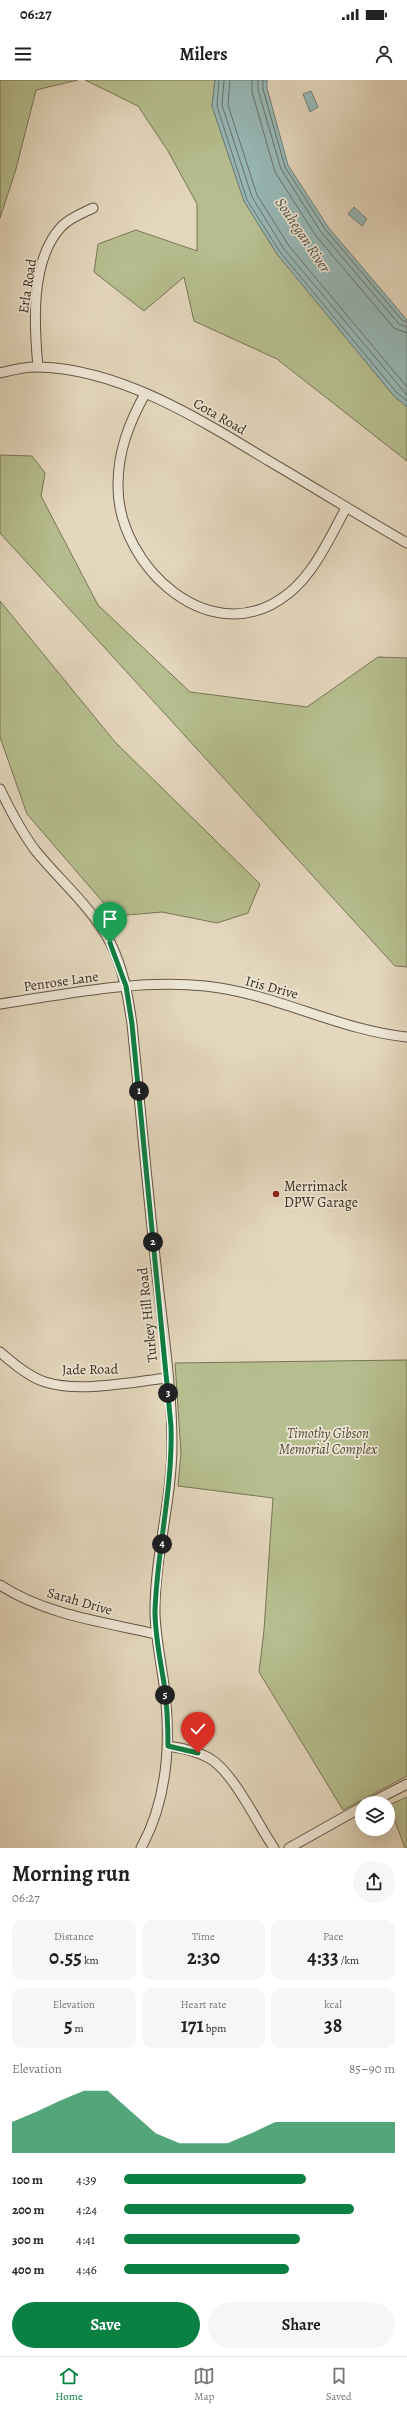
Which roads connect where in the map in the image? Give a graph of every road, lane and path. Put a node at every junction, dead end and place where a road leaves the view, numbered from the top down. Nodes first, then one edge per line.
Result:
1 (93, 208) dead end
2 (38, 366) junction
3 (0, 373) edge
4 (145, 394) junction
5 (346, 508) junction
6 (407, 543) edge
7 (0, 789) edge
8 (126, 986) junction
9 (0, 1004) edge
10 (407, 1037) edge
11 (0, 1352) edge
12 (167, 1378) junction
13 (0, 1585) edge
14 (156, 1634) junction
15 (168, 1746) junction
16 (407, 1784) edge
17 (384, 1796) edge
18 (355, 1812) edge
19 (140, 1848) edge
20 (274, 1848) edge
21 (288, 1848) edge

1 - 2 street, Erla Road
2 - 3 street, Cota Road
2 - 4 street, Cota Road
4 - 5 street, Cota Road
4 - 5 street
5 - 6 street, Cota Road
7 - 8 street, Turkey Hill Road
8 - 9 street, Penrose Lane
8 - 10 street, Iris Drive
8 - 12 street, Turkey Hill Road
11 - 12 street, Jade Road
12 - 14 street, Turkey Hill Road
13 - 14 street, Sarah Drive
14 - 15 street, Turkey Hill Road
15 - 19 street, Turkey Hill Road
15 - 20 street
16 - 17 street
18 - 21 street

